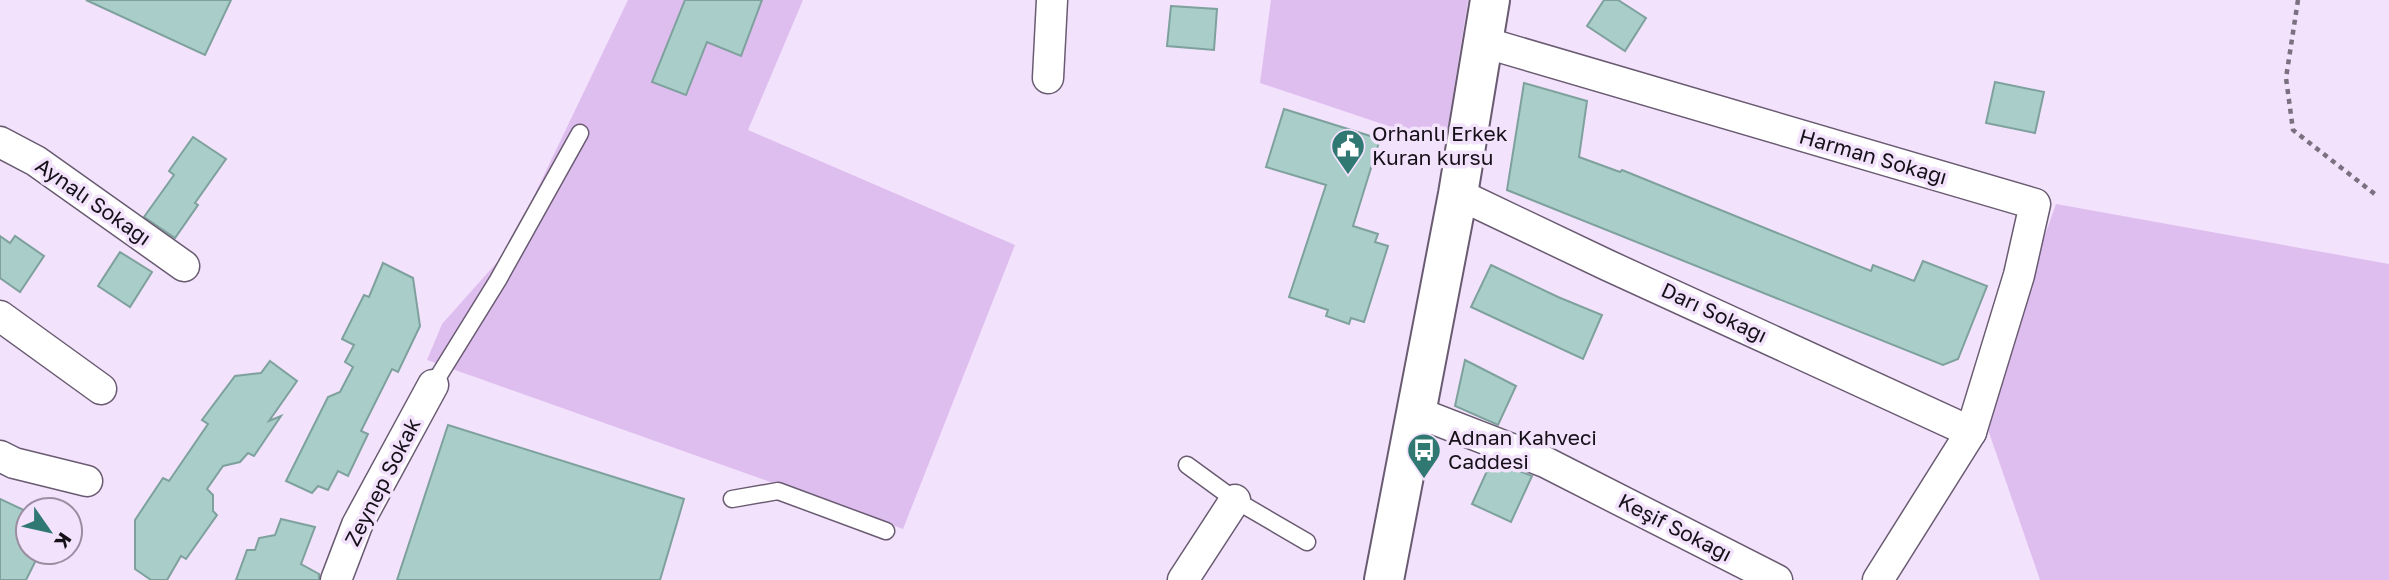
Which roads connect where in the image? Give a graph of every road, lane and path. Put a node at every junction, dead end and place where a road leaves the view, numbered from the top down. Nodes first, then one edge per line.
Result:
1 (1052, 0) edge
2 (1490, 0) edge
3 (2298, 0) edge
4 (1483, 43) junction
5 (1048, 78) dead end
6 (580, 132) dead end
7 (0, 142) edge
8 (1458, 194) junction
9 (2376, 195) dead end
10 (184, 266) dead end
11 (0, 316) edge
12 (433, 385) joint
13 (101, 389) dead end
14 (1416, 412) junction
15 (1971, 432) junction
16 (0, 456) edge
17 (1187, 465) dead end
18 (88, 481) dead end
19 (732, 499) dead end
20 (1235, 500) junction
21 (886, 531) dead end
22 (1307, 542) dead end
23 (336, 580) edge
24 (1183, 580) edge
25 (1384, 580) edge
26 (1777, 580) edge
27 (1878, 580) edge

1 - 5 street
2 - 4 street
3 - 9 path
4 - 8 street
4 - 15 street, Harman Sokağı
6 - 12 lane
7 - 10 street, Aynalı Sokağı
8 - 14 street
8 - 15 street, Darı Sokağı
11 - 13 street
12 - 23 street, Zeynep Sokak
14 - 25 street
14 - 26 street, Keşif Sokağı
15 - 27 street
16 - 18 street
17 - 20 lane
19 - 21 lane
20 - 22 lane
20 - 24 street

